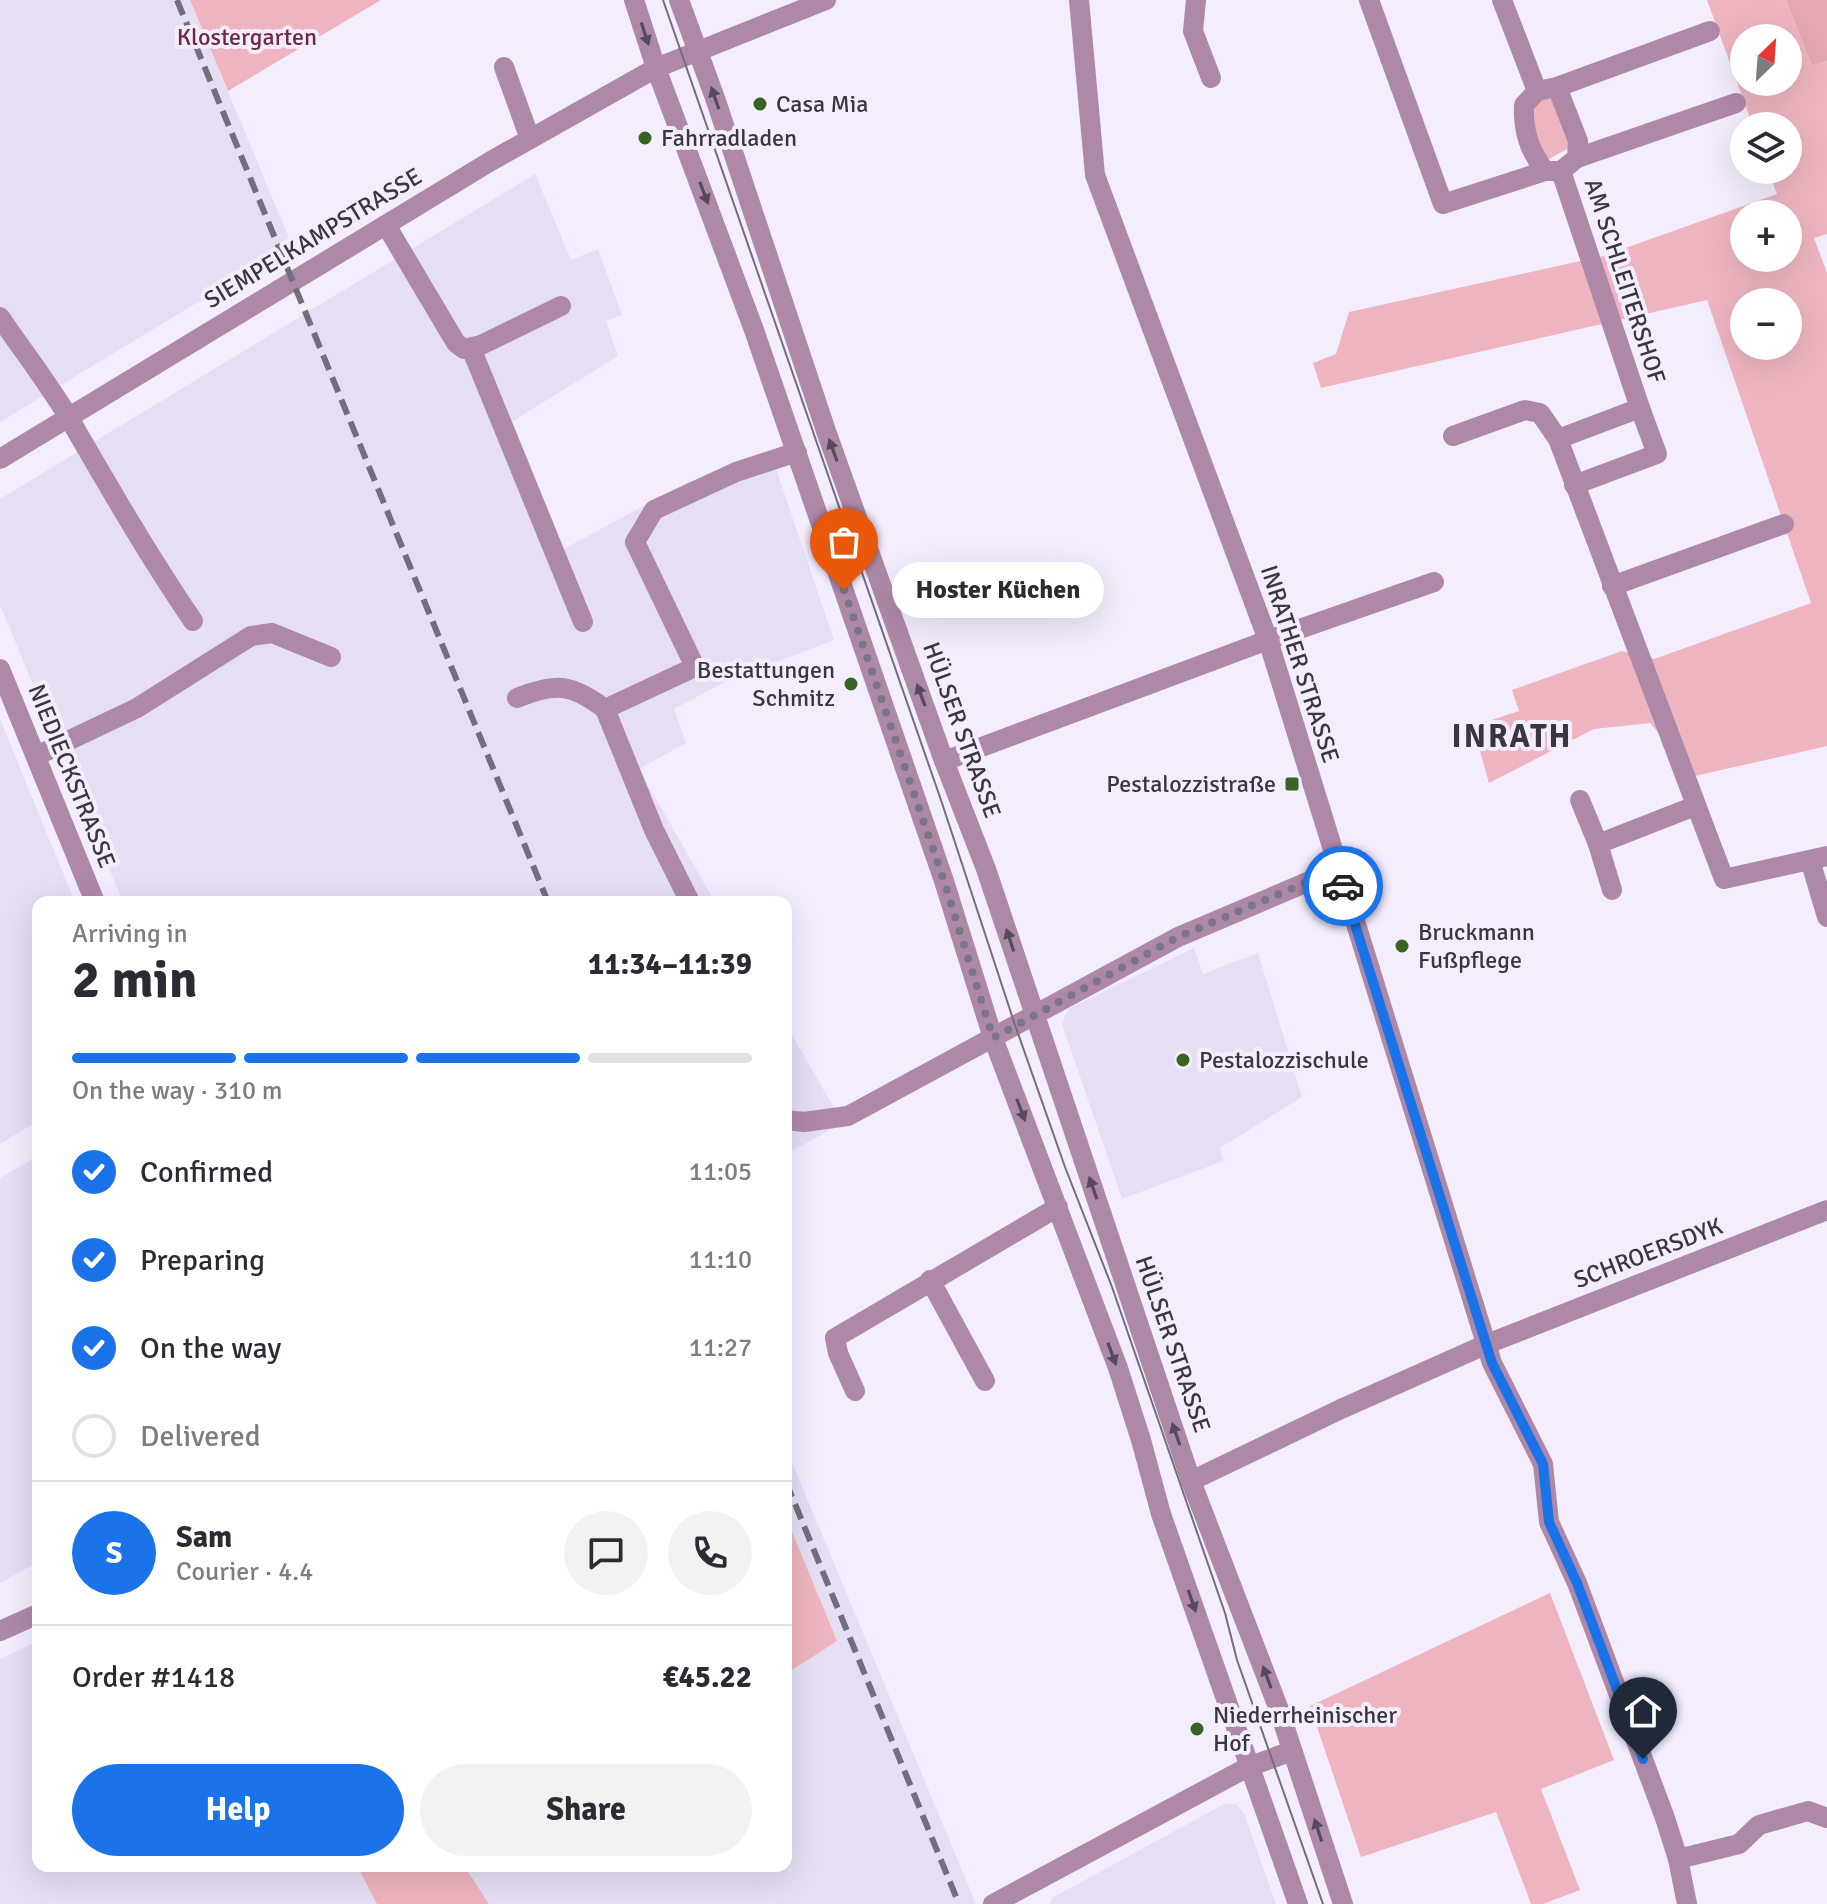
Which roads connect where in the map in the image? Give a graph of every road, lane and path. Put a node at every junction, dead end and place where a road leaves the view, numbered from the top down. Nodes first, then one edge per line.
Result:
1 (634, 0) edge
2 (679, 0) edge
3 (826, 0) edge
4 (1079, 0) edge
5 (1196, 0) edge
6 (1369, 0) edge
7 (1502, 0) edge
8 (1710, 31) dead end
9 (699, 52) junction
10 (504, 67) dead end
11 (656, 68) junction
12 (1211, 78) dead end
13 (1547, 89) junction
14 (1736, 103) dead end
15 (530, 139) junction
16 (1561, 167) junction
17 (386, 225) junction
18 (561, 306) dead end
19 (0, 317) edge
20 (471, 348) junction
21 (1640, 408) junction
22 (68, 417) junction
23 (1453, 436) dead end
24 (1558, 439) junction
25 (797, 452) junction
26 (0, 459) edge
27 (1574, 485) junction
28 (1784, 524) dead end
29 (1434, 582) dead end
30 (1612, 586) junction
31 (193, 621) dead end
32 (583, 622) dead end
33 (1268, 640) junction
34 (331, 657) dead end
35 (0, 669) edge
36 (517, 698) dead end
37 (605, 709) junction
38 (36, 756) junction
39 (944, 761) junction
40 (1580, 800) dead end
41 (1695, 806) junction
42 (1598, 844) junction
43 (1819, 858) edge
44 (1338, 869) junction
45 (1612, 890) dead end
46 (93, 896) edge
47 (687, 896) edge
48 (1827, 917) edge
49 (1034, 1014) junction
50 (993, 1038) junction
51 (792, 1121) edge
52 (1058, 1207) junction
53 (1827, 1210) edge
54 (930, 1280) junction
55 (1487, 1344) junction
56 (985, 1381) dead end
57 (855, 1391) dead end
58 (1191, 1481) junction
59 (32, 1617) edge
60 (0, 1631) edge
61 (1292, 1751) junction
62 (1248, 1767) junction
63 (1827, 1818) edge
64 (1678, 1859) junction
65 (993, 1904) edge
66 (1298, 1904) edge
67 (1343, 1904) edge
68 (1687, 1904) edge

1 -> 11 street
2 - 9 street, HÜLSER STRASSE
3 - 9 street, SIEMPELKAMPSTRASSE
4 - 33 street, INRATHER STRASSE
5 - 12 street
6 - 16 street
7 - 13 street
8 - 13 street
9 - 11 street, SIEMPELKAMPSTRASSE
39 -> 9 street, HÜLSER STRASSE
10 - 15 street
11 - 15 street, SIEMPELKAMPSTRASSE
11 -> 25 street
13 - 16 street
13 - 16 street
14 - 16 street
15 - 17 street, SIEMPELKAMPSTRASSE
16 - 21 street, AM SCHLEITERSHOF
17 - 20 street
17 - 22 street, SIEMPELKAMPSTRASSE
18 - 20 street
19 - 22 street
20 - 32 street
21 - 24 street, AM SCHLEITERSHOF
21 - 27 street, AM SCHLEITERSHOF
22 - 26 street, SIEMPELKAMPSTRASSE
22 - 31 street
23 - 24 street
24 - 27 street
25 - 37 street
25 - 50 street
27 - 30 street
28 - 30 street
29 - 33 street
30 - 41 street
33 - 39 street
33 - 44 street, INRATHER STRASSE
34 - 38 street
35 - 38 street, NIEDIECKSTRASSE
36 - 37 street
37 - 47 street
38 - 46 street, NIEDIECKSTRASSE
49 -> 39 street, HÜLSER STRASSE
40 - 42 street
41 - 42 street
41 - 43 street
42 - 45 street
43 - 48 street
44 - 49 street
44 - 55 street, INRATHER STRASSE
49 - 50 street
58 -> 49 street, HÜLSER STRASSE
50 - 51 street
50 -> 52 street
52 - 54 street
52 -> 62 street
53 - 55 street, SCHROERSDYK
54 - 56 street
54 - 57 street
55 - 58 street
55 - 64 street, INRATHER STRASSE
61 -> 58 street, HÜLSER STRASSE
59 - 60 street
61 - 62 street
67 -> 61 street, HÜLSER STRASSE
62 - 65 street
62 - 66 street
63 - 64 street
64 - 68 street, INRATHER STRASSE

